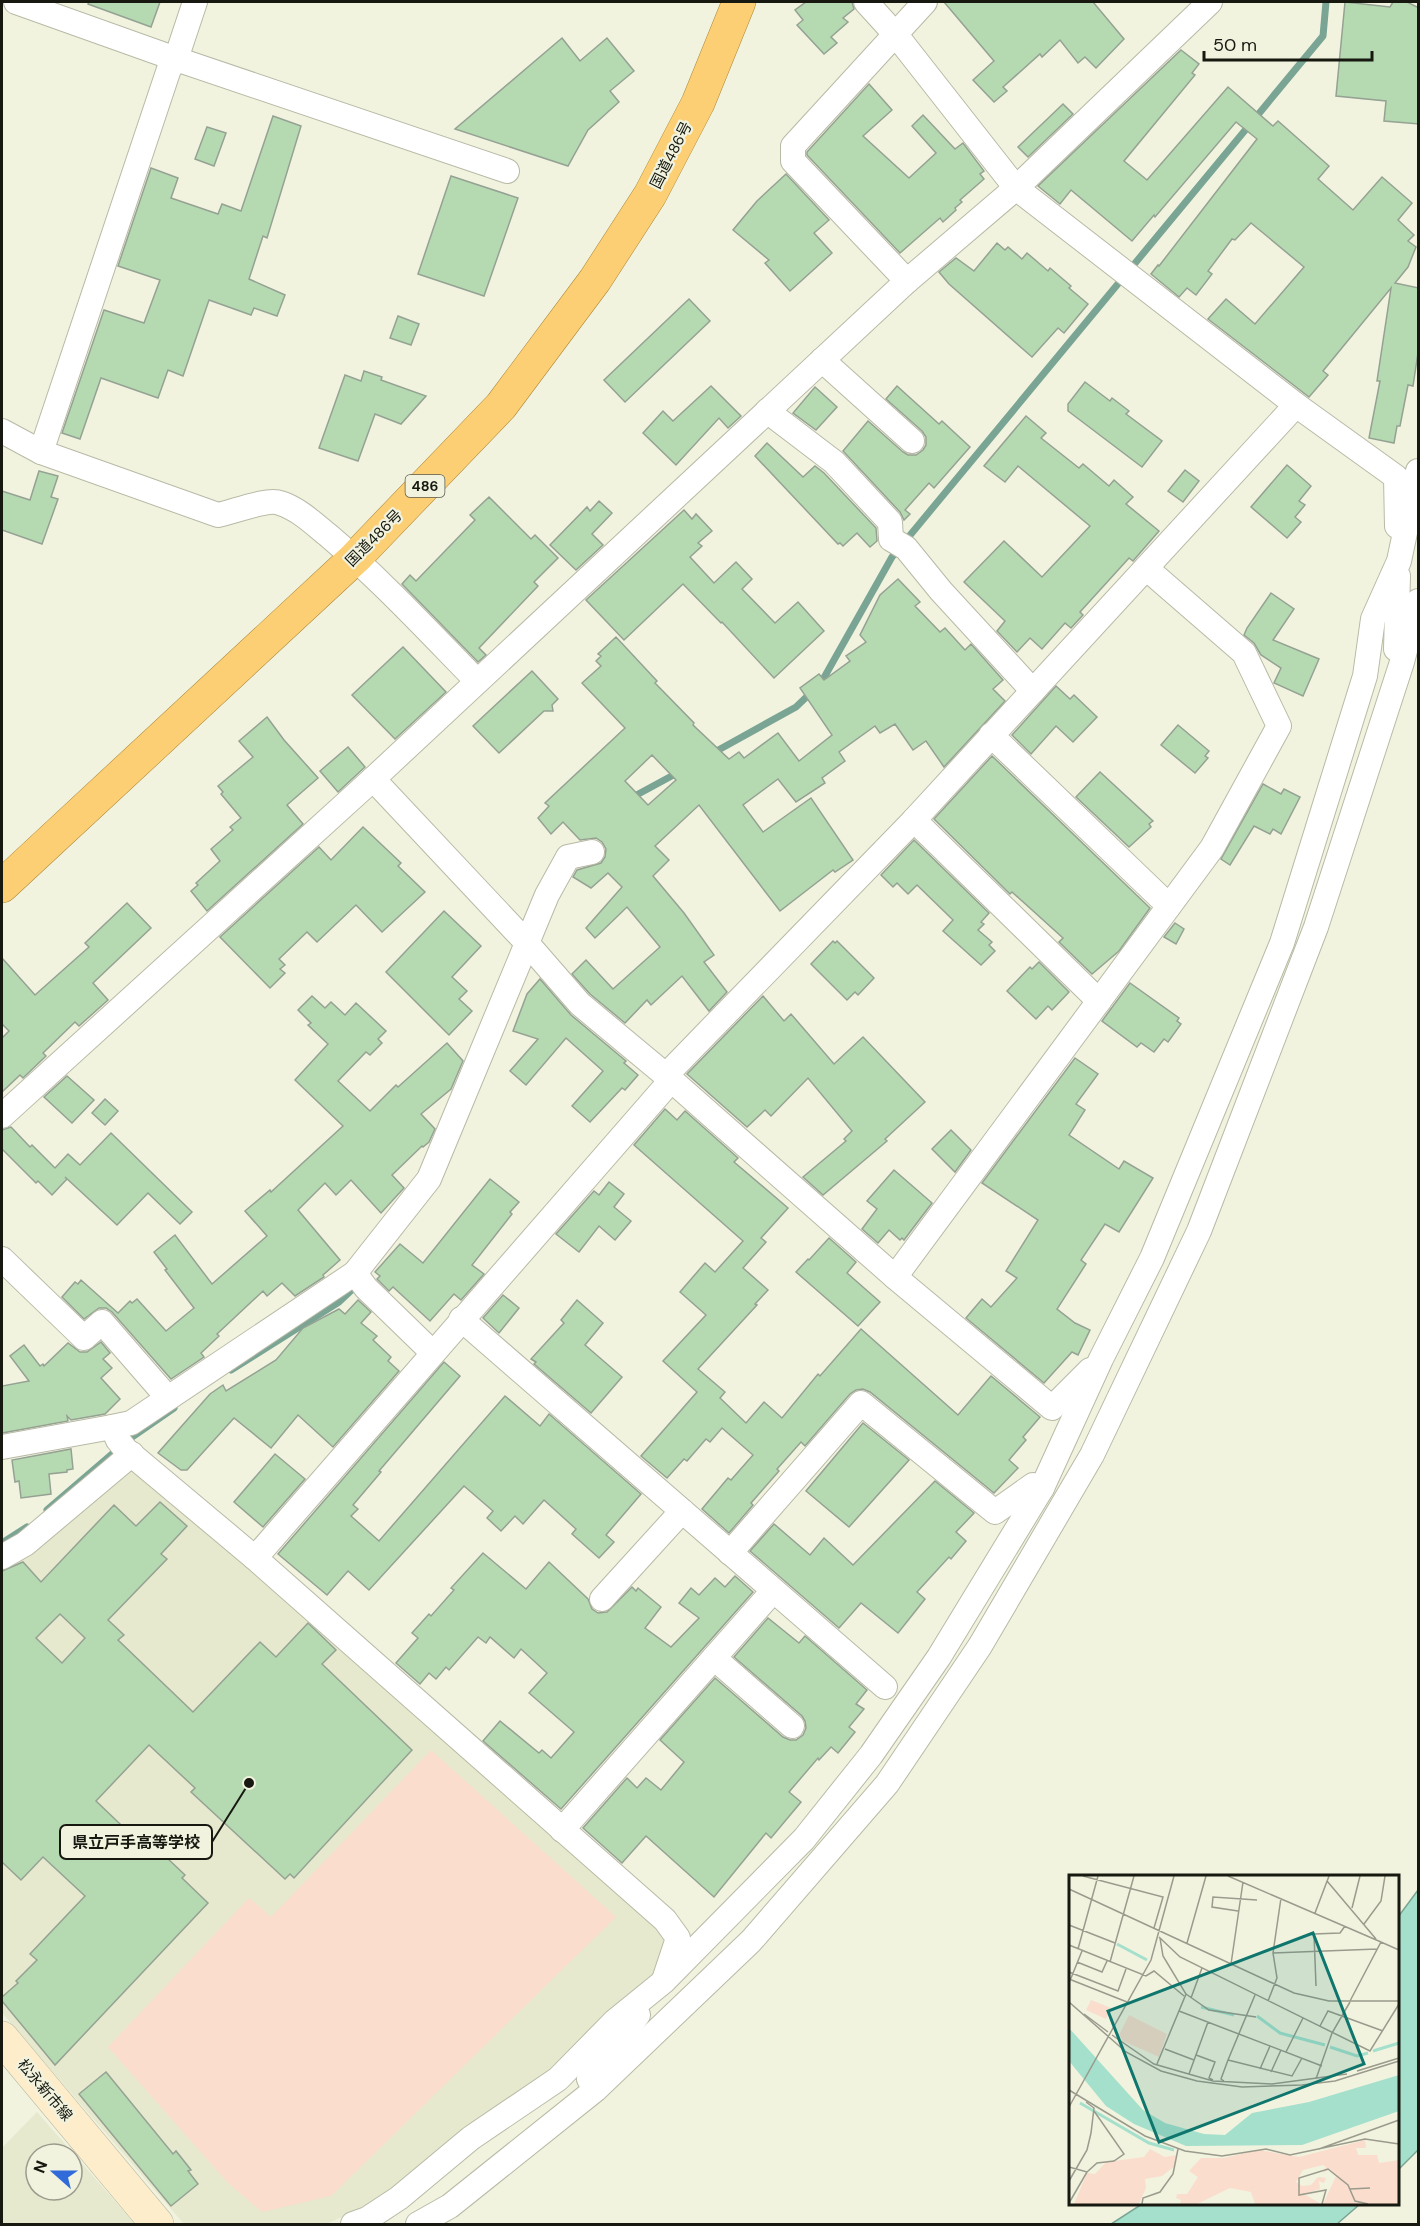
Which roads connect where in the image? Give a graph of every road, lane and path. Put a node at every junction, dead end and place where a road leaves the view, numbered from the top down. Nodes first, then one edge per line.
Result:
1 (16, 2) edge
2 (195, 2) edge
3 (739, 2) edge
4 (866, 2) edge
5 (925, 2) edge
6 (1210, 2) edge
7 (896, 35) junction
8 (176, 59) junction
9 (507, 171) dead end
10 (1016, 188) junction
11 (907, 281) junction
12 (822, 360) junction
13 (1296, 405) junction
14 (767, 411) junction
15 (2, 431) edge
16 (912, 441) dead end
17 (41, 452) junction
18 (1419, 471) edge
19 (355, 558) junction
20 (1399, 561) junction
21 (1146, 568) junction
22 (1419, 601) edge
23 (1402, 662) junction
24 (477, 681) junction
25 (1033, 691) junction
26 (991, 735) junction
27 (372, 778) junction
28 (914, 820) junction
29 (592, 852) dead end
30 (2, 886) edge
31 (1169, 906) junction
32 (534, 951) junction
33 (1099, 1001) junction
34 (669, 1078) junction
35 (2, 1116) edge
36 (2, 1259) edge
37 (895, 1276) junction
38 (360, 1281) junction
39 (461, 1319) junction
40 (432, 1352) junction
41 (1101, 1359) junction
42 (168, 1398) junction
43 (122, 1443) junction
44 (2, 1447) edge
45 (1042, 1488) junction
46 (682, 1511) junction
47 (730, 1553) junction
48 (2, 1557) edge
49 (255, 1558) junction
50 (774, 1591) junction
51 (602, 1599) dead end
52 (714, 1658) junction
53 (885, 1687) dead end
54 (792, 1726) dead end
55 (562, 1830) junction
56 (663, 1982) junction
57 (2, 2038) edge
58 (595, 2090) junction
59 (157, 2224) edge
60 (353, 2224) edge
61 (418, 2224) edge

1 - 8 street
2 - 8 street
3 - 19 highway, 国道486号 / 486
4 - 7 street
5 - 7 street
6 - 10 street
7 - 10 street
7 - 11 street
8 - 9 street
8 - 17 street
10 - 11 street
10 - 13 street
11 - 12 street
12 - 14 street
12 - 16 street
13 - 20 street
13 - 21 street
14 - 24 street
14 - 25 street
15 - 17 street
17 - 19 street
18 - 20 street
19 - 24 street
19 - 30 highway, 国道486号 / 486
20 - 23 street
20 - 41 street
21 - 25 street
21 - 31 street
22 - 23 street
23 - 58 street
24 - 27 street
25 - 26 street
26 - 28 street
26 - 31 street
27 - 32 street
27 - 35 street
28 - 33 street
28 - 34 street
29 - 32 street
31 - 33 street
32 - 34 street
32 - 38 street
33 - 37 street
34 - 37 street
34 - 39 street
36 - 42 street
37 - 41 street
38 - 40 street
38 - 42 street
39 - 40 street
39 - 46 street
40 - 49 street
41 - 45 street
42 - 43 street
43 - 44 street
43 - 48 street
43 - 49 street
45 - 47 street
45 - 56 street
46 - 47 street
46 - 51 street
47 - 50 street
49 - 55 street
50 - 52 street
50 - 53 street
52 - 54 street
52 - 55 street
55 - 56 street
56 - 58 street
56 - 60 street
57 - 59 main road, 松永新市線
58 - 61 street

